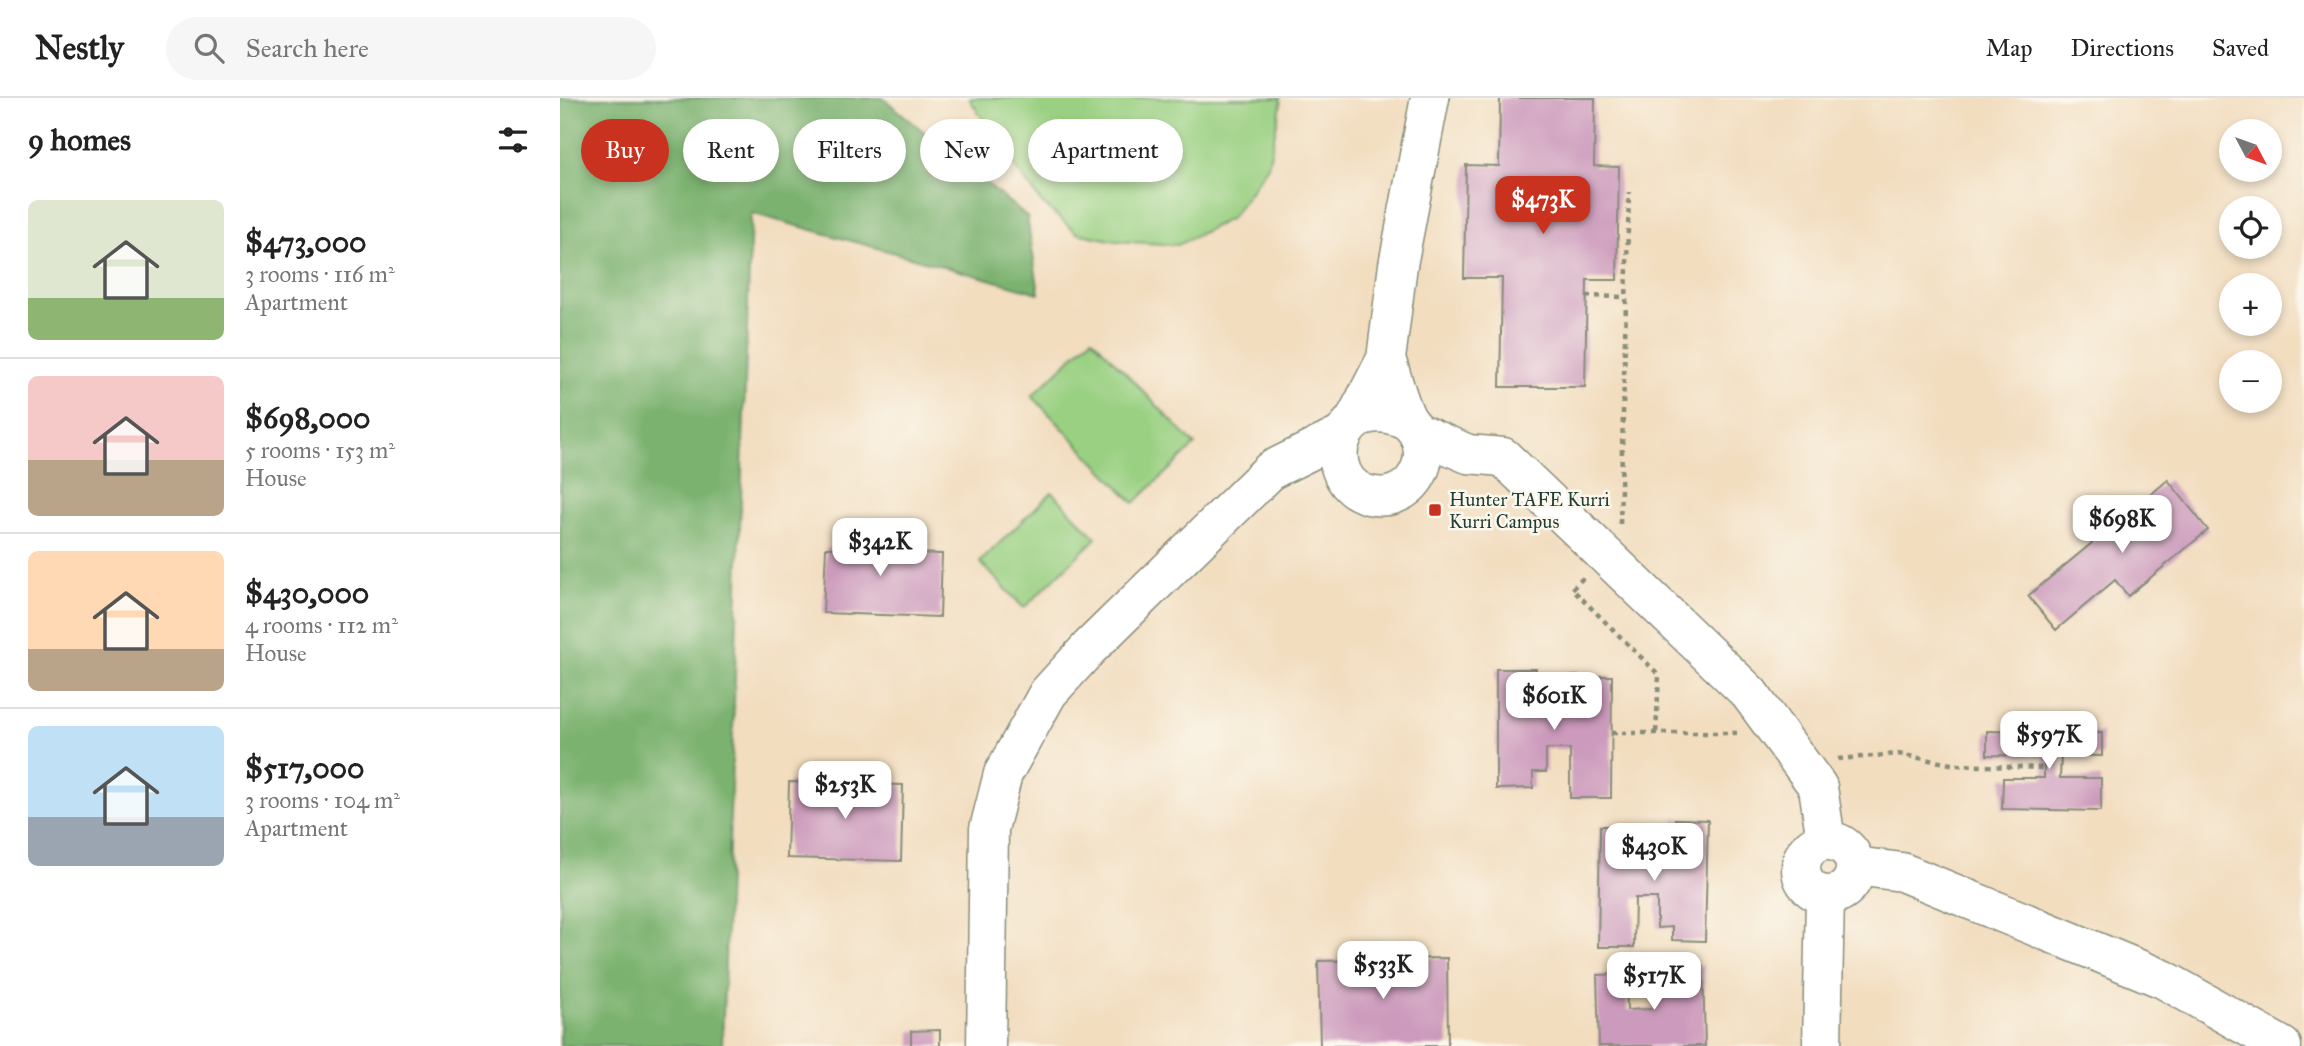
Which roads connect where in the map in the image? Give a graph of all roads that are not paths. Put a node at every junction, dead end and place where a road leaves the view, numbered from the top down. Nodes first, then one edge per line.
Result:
1 (1430, 98) edge
2 (1385, 359) junction
3 (1413, 427) junction
4 (1346, 442) junction
5 (1468, 454) junction
6 (1418, 476) junction
7 (1826, 841) junction
8 (1855, 866) junction
9 (1825, 895) junction
10 (986, 1046) edge
11 (1822, 1046) edge
12 (2282, 1046) edge

1 - 2 lane
2 - 3 lane
2 - 4 lane
3 - 4 lane
3 - 5 lane
3 - 6 lane
4 - 6 lane
4 - 10 lane
5 - 6 lane
5 - 7 lane
7 - 8 lane
7 - 9 lane
8 - 9 lane
8 - 12 lane
9 - 11 lane

